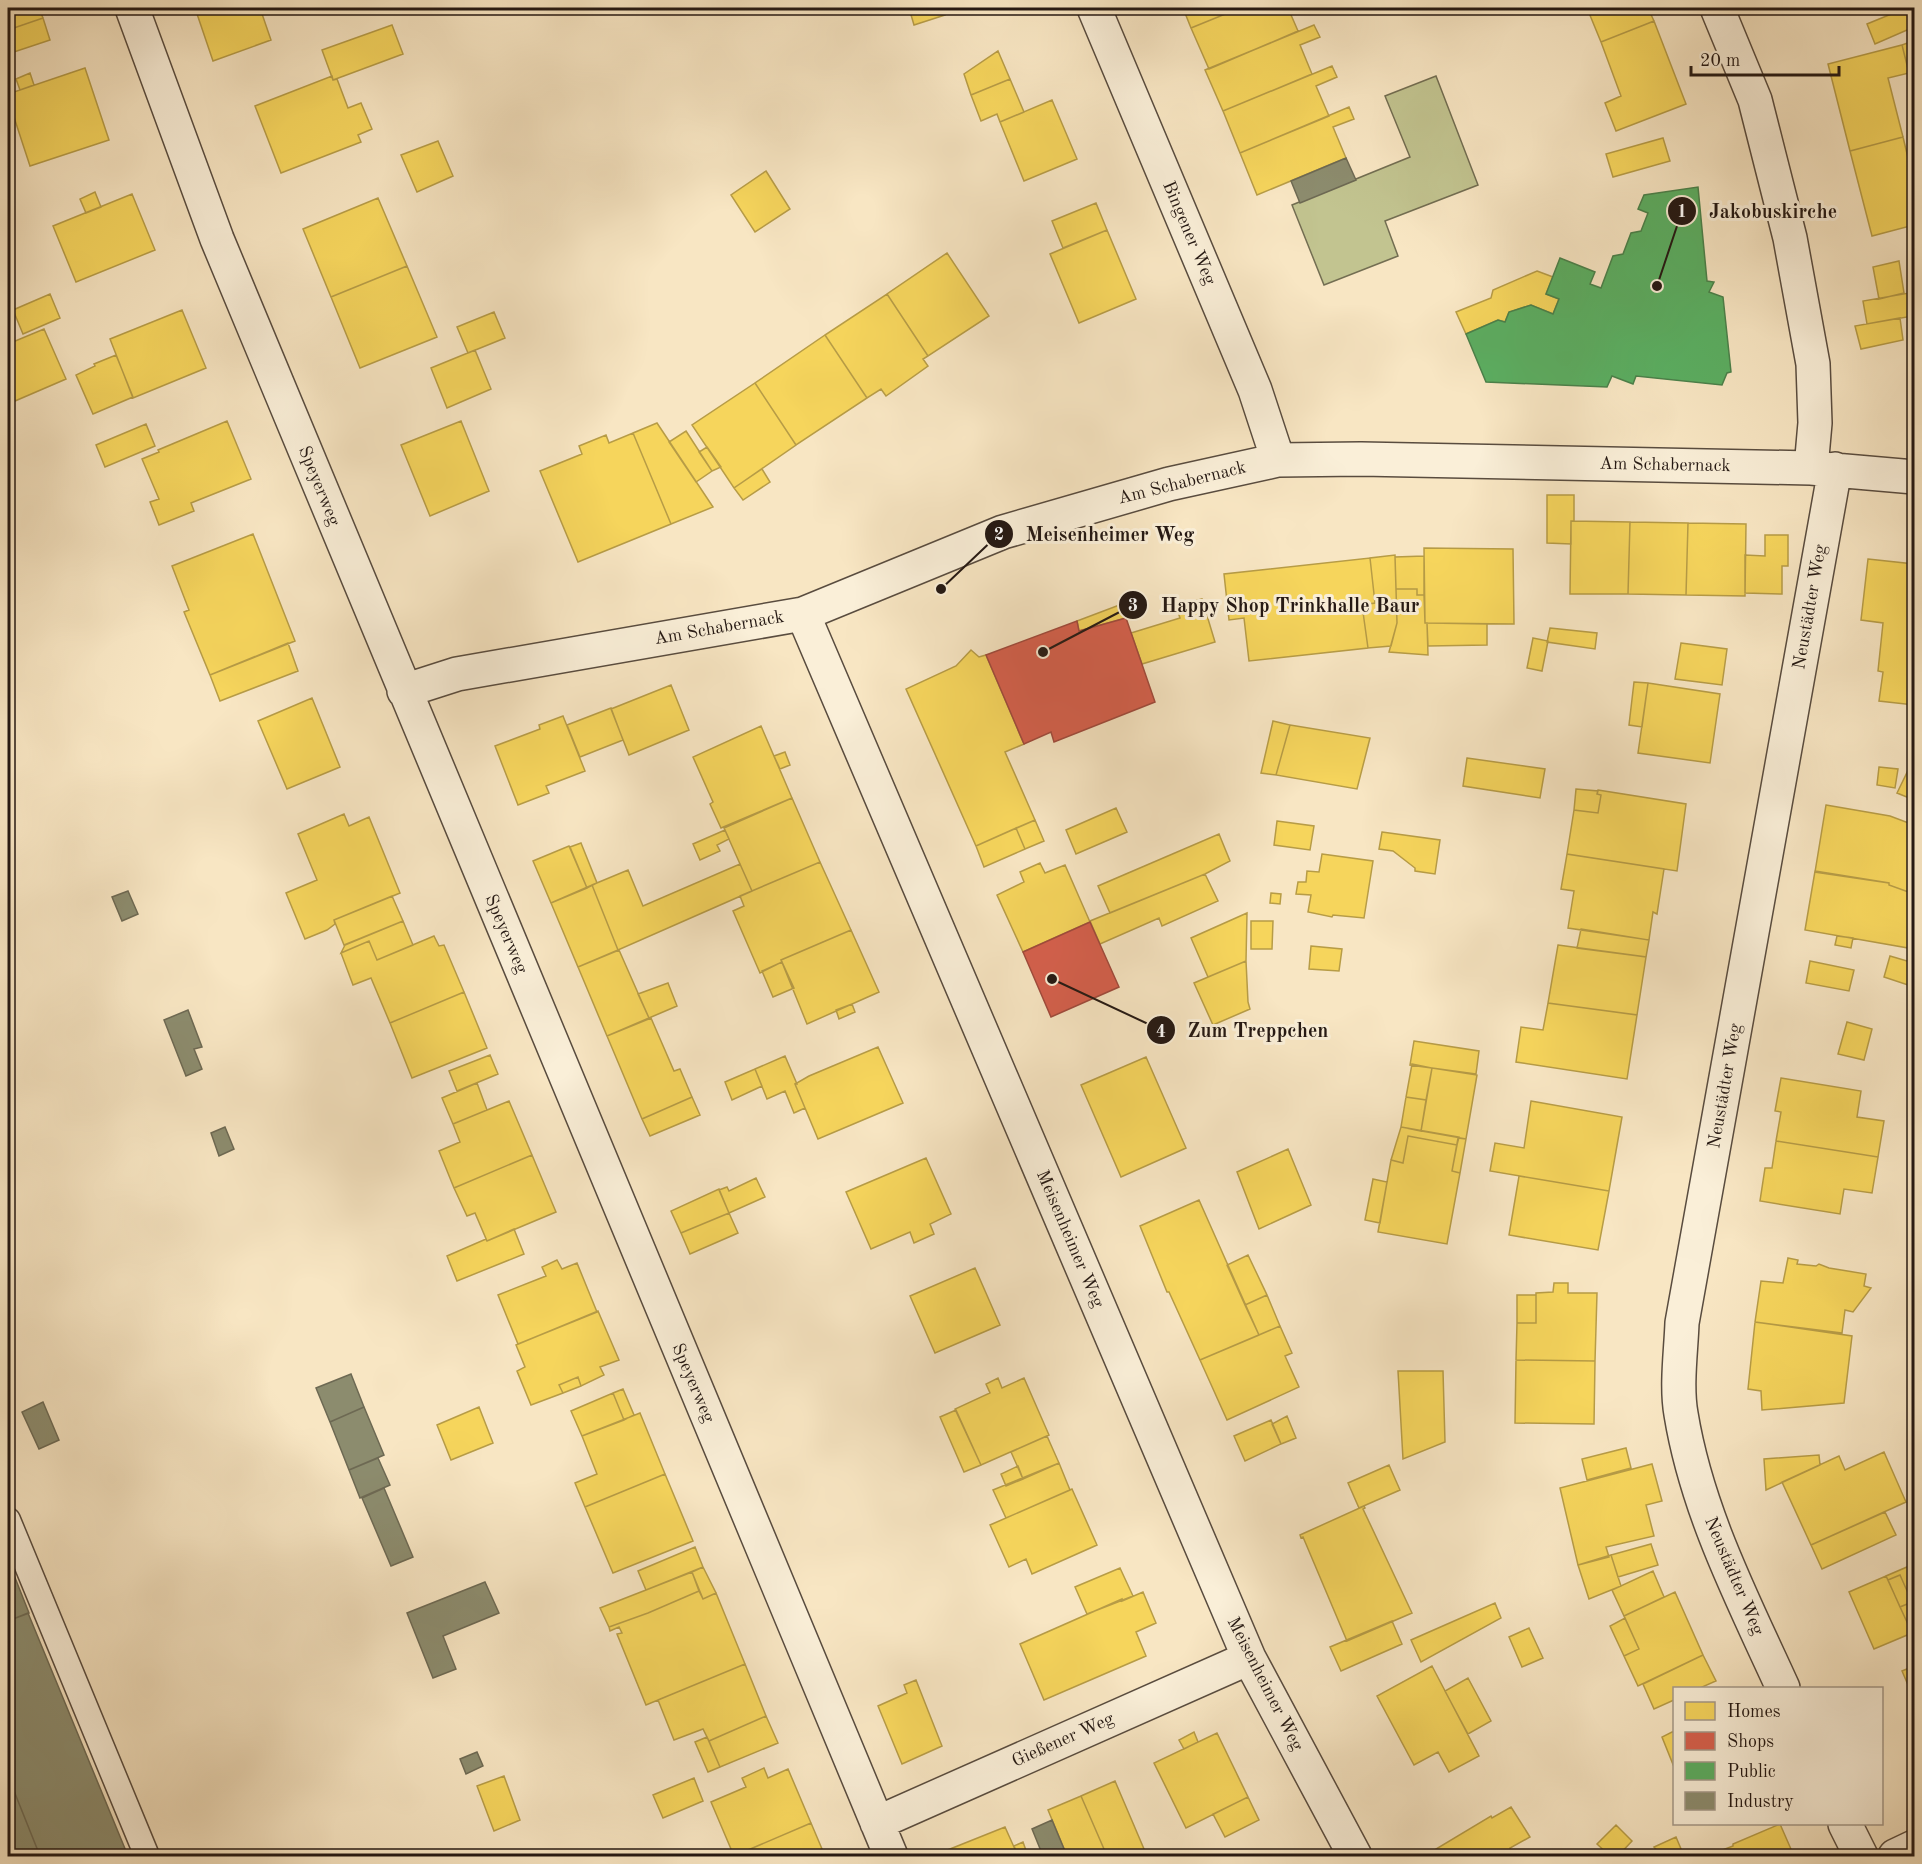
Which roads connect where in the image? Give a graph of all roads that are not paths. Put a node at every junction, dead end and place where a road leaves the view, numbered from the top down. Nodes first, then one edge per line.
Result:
1 (132, 8) edge
2 (1094, 8) edge
3 (1717, 8) edge
4 (1278, 460) junction
5 (1823, 468) junction
6 (1914, 477) edge
7 (803, 614) junction
8 (404, 691) junction
9 (8, 1520) edge
10 (1249, 1658) junction
11 (1782, 1687) edge
12 (877, 1823) junction
13 (1845, 1825) edge
14 (1914, 1848) edge
15 (147, 1857) edge
16 (891, 1857) edge
17 (1355, 1857) edge
18 (1860, 1857) edge
19 (1895, 1857) edge

1 - 8 street, Speyerweg
2 - 4 street, Bingener Weg
3 - 5 street, Neustädter Weg
4 - 5 street, Am Schabernack
4 - 7 street, Am Schabernack
5 - 6 street, Am Schabernack
5 - 11 street, Neustädter Weg
7 - 8 street, Am Schabernack
7 - 10 street, Meisenheimer Weg
8 - 12 street, Speyerweg
9 - 15 lane
10 - 12 street, Gießener Weg
10 - 17 street, Meisenheimer Weg
12 - 16 street, Speyerweg
13 - 18 street
14 - 19 street

